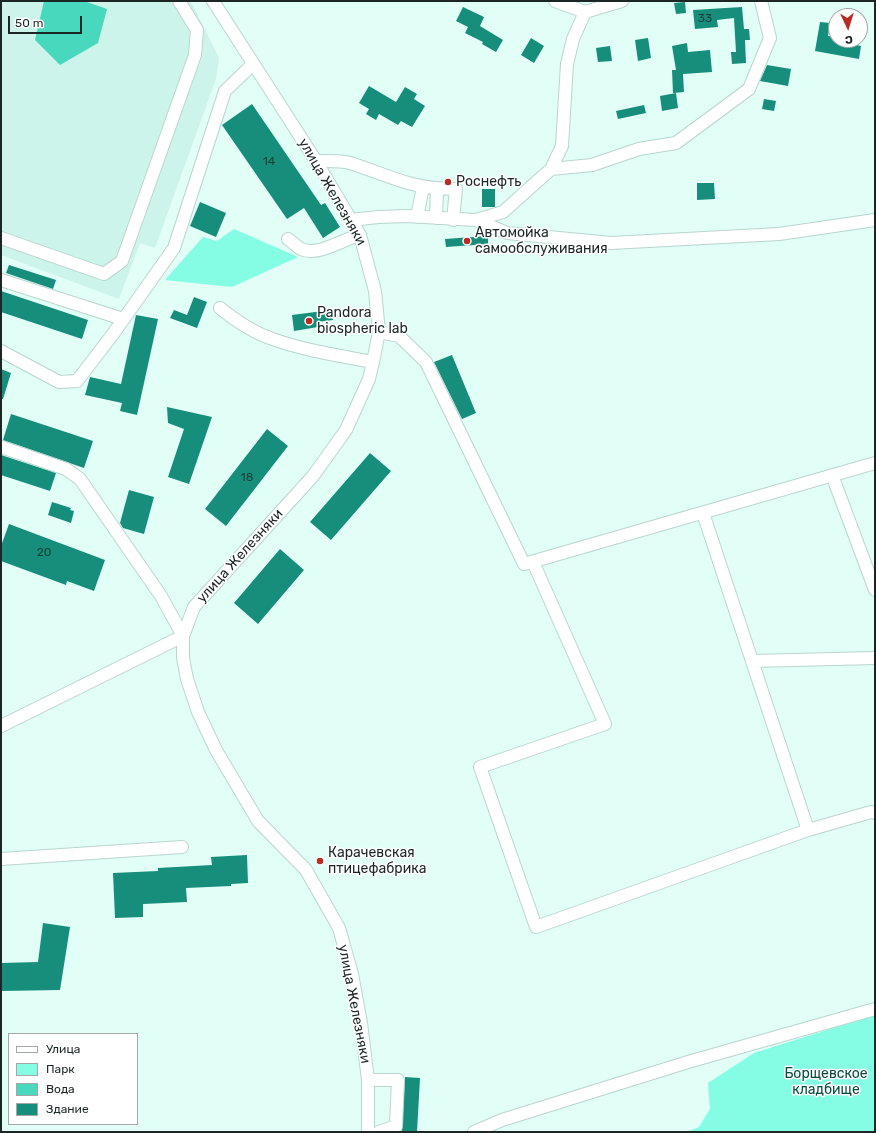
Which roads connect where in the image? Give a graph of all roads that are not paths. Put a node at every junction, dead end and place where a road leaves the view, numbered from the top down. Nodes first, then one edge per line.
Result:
1 (180, 1) edge
2 (213, 1) edge
3 (555, 1) edge
4 (622, 1) edge
5 (761, 1) edge
6 (585, 12) junction
7 (253, 64) junction
8 (316, 161) junction
9 (551, 169) junction
10 (423, 187) junction
11 (437, 188) junction
12 (417, 217) junction
13 (436, 218) junction
14 (351, 220) junction
15 (453, 220) junction
16 (476, 220) junction
17 (875, 220) edge
18 (360, 234) junction
19 (1, 238) edge
20 (288, 239) dead end
21 (1, 280) edge
22 (220, 308) dead end
23 (123, 319) junction
24 (379, 332) junction
25 (1, 351) edge
26 (373, 362) junction
27 (1, 447) edge
28 (875, 463) edge
29 (832, 475) junction
30 (703, 512) junction
31 (533, 562) junction
32 (875, 590) edge
33 (183, 636) junction
34 (875, 658) edge
35 (752, 661) junction
36 (1, 726) edge
37 (875, 813) edge
38 (808, 830) junction
39 (182, 847) dead end
40 (1, 859) edge
41 (875, 1010) edge
42 (368, 1080) junction
43 (368, 1132) edge
44 (379, 1132) edge
45 (474, 1132) edge

1 - 19 street
2 - 7 street, улица Железняки
3 - 6 street
4 - 6 street
5 - 9 street
6 - 9 street
7 - 8 street, улица Железняки
7 - 23 street
8 - 10 street
8 - 14 street, улица Железняки
9 - 16 street
10 - 11 street
10 - 12 street
11 - 13 street
11 - 15 street
12 - 13 street
12 - 14 street
13 - 15 street
14 - 18 street, улица Железняки
15 - 16 street
16 - 17 street
18 - 20 street
18 - 24 street, улица Железняки
21 - 23 street
22 - 26 street
23 - 25 street
24 - 26 street, улица Железняки
24 - 31 street
26 - 33 street, улица Железняки
27 - 33 street
28 - 29 street
29 - 30 street
29 - 32 street
30 - 31 street
30 - 35 street
31 - 38 street
33 - 36 street
33 - 42 street, улица Железняки
34 - 35 street
35 - 38 street
37 - 38 street
39 - 40 street
41 - 45 street
42 - 43 street, улица Железняки
42 - 44 street

